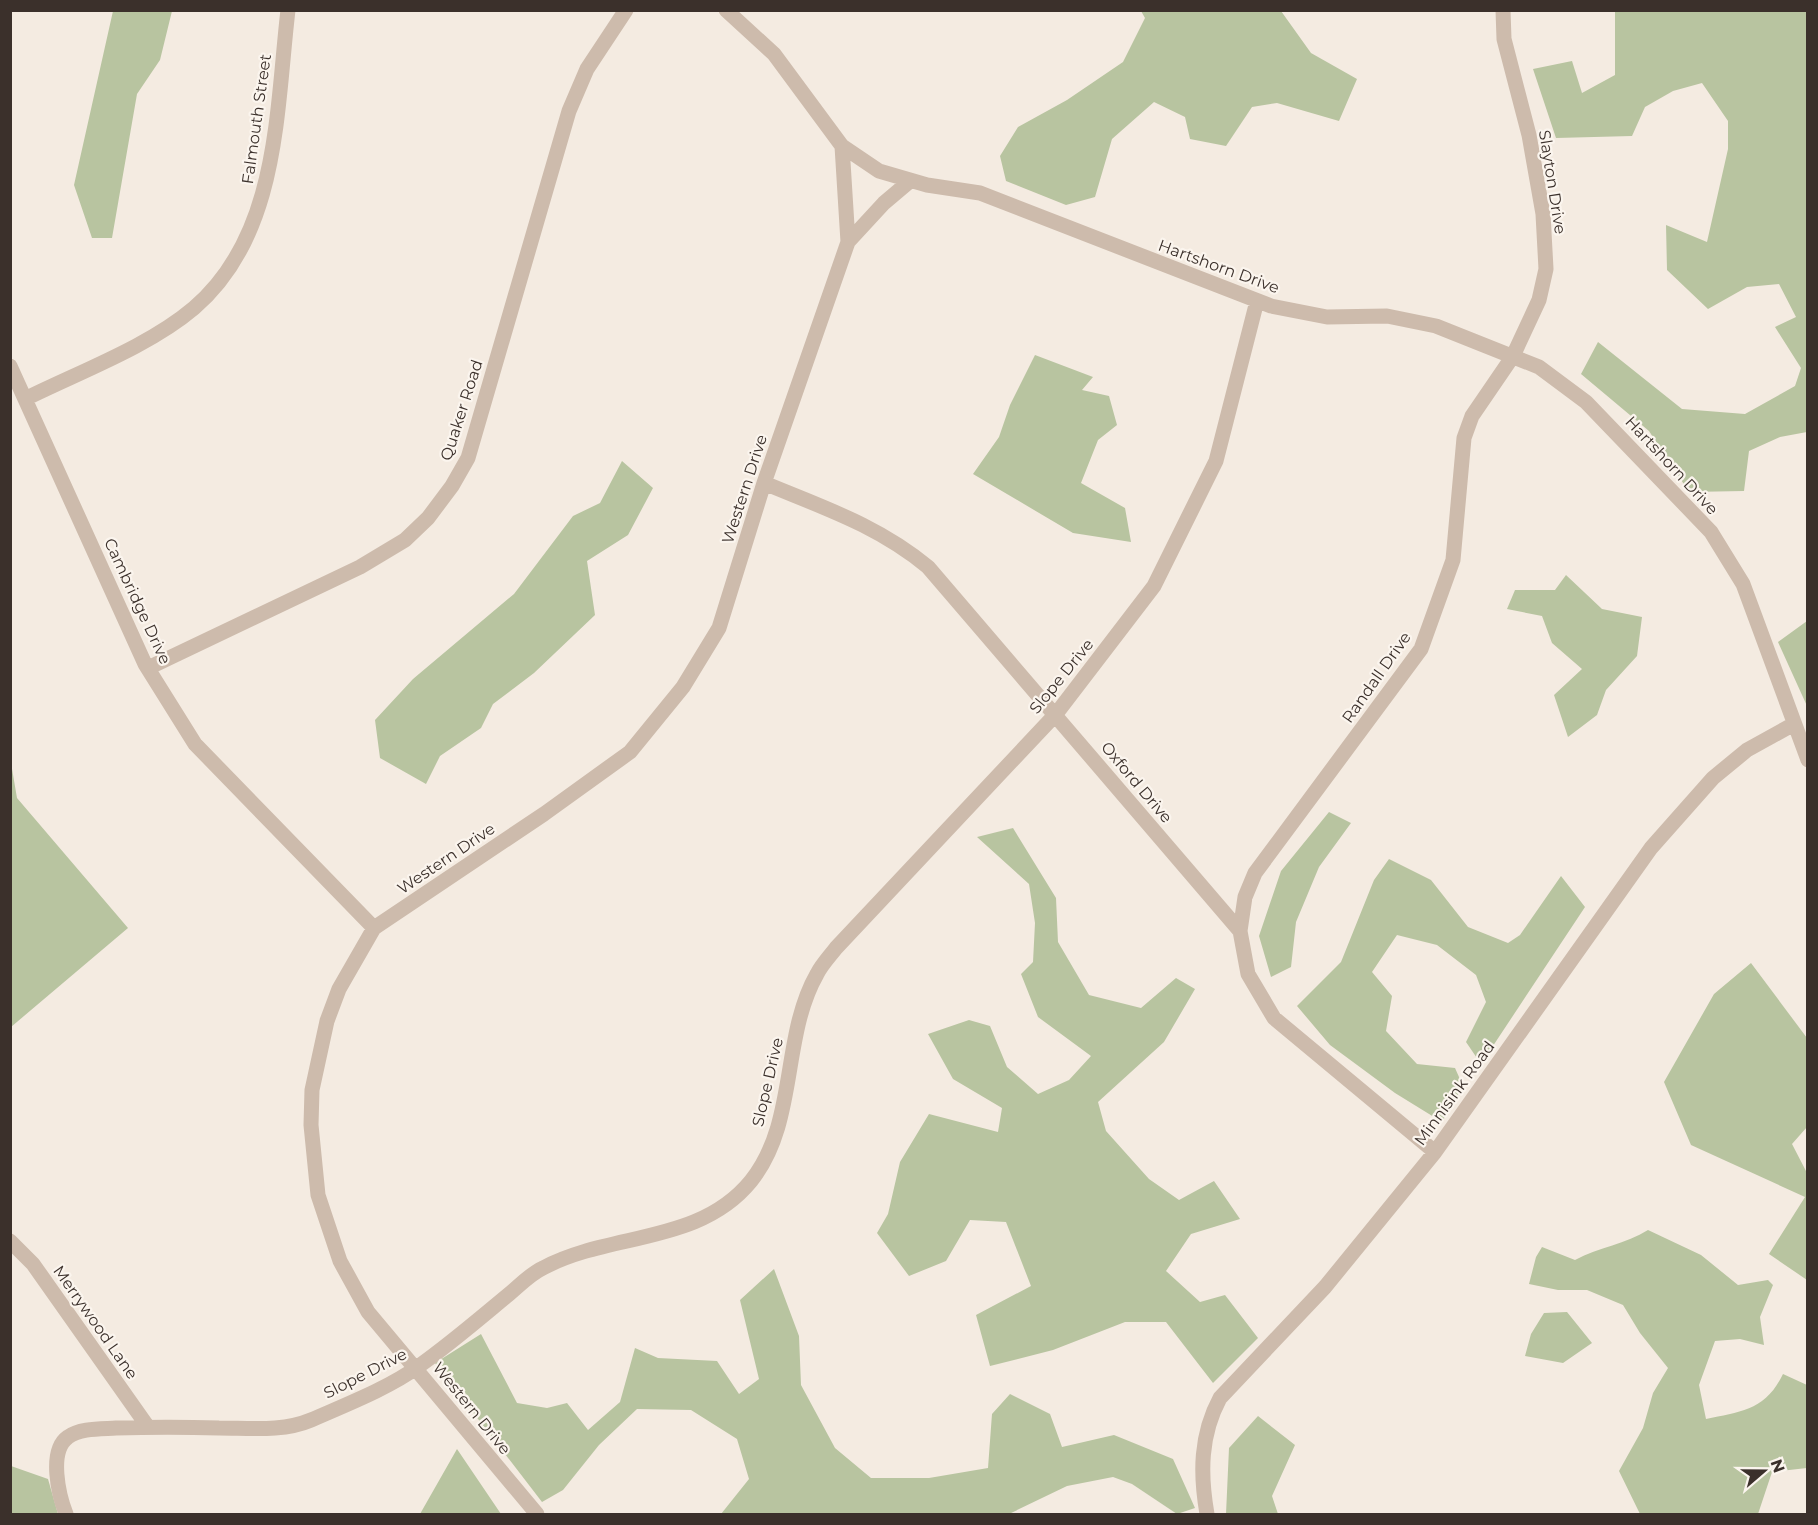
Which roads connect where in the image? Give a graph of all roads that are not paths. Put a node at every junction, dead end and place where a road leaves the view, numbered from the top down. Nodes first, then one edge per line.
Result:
1 (288, 10) edge
2 (626, 10) edge
3 (726, 10) edge
4 (1503, 10) edge
5 (843, 146) junction
6 (910, 181) junction
7 (848, 242) junction
8 (1257, 301) junction
9 (1512, 356) junction
10 (10, 366) edge
11 (25, 399) junction
12 (764, 483) junction
13 (148, 668) junction
14 (1056, 714) junction
15 (1794, 724) junction
16 (1808, 760) edge
17 (374, 928) junction
18 (1240, 931) junction
19 (1435, 1152) junction
20 (10, 1241) edge
21 (417, 1368) junction
22 (148, 1427) junction
23 (66, 1515) edge
24 (537, 1515) edge
25 (1207, 1515) edge

1 - 11 street, Falmouth Street
2 - 13 street, Quaker Road
3 - 5 street, Hartshorn Drive
4 - 9 street, Slayton Drive
5 - 6 street, Hartshorn Drive
5 - 7 street, Western Drive
6 - 7 street, Western Drive
6 - 8 street, Hartshorn Drive
7 - 12 street, Western Drive
8 - 9 street, Hartshorn Drive
8 - 14 street, Slope Drive
9 - 15 street, Hartshorn Drive
9 - 18 street, Randall Drive
10 - 11 street, Cambridge Drive
11 - 13 street, Cambridge Drive
12 - 14 street, Oxford Drive
12 - 17 street, Western Drive
13 - 17 street, Cambridge Drive
14 - 18 street, Oxford Drive
14 - 21 street, Slope Drive
15 - 16 street, Hartshorn Drive
15 - 19 street, Minnisink Road
17 - 21 street, Western Drive
18 - 19 street, Oxford Drive
19 - 25 street, Minnisink Road
20 - 22 street, Merrywood Lane
21 - 22 street, Slope Drive
21 - 24 street, Western Drive
22 - 23 street, Slope Drive

